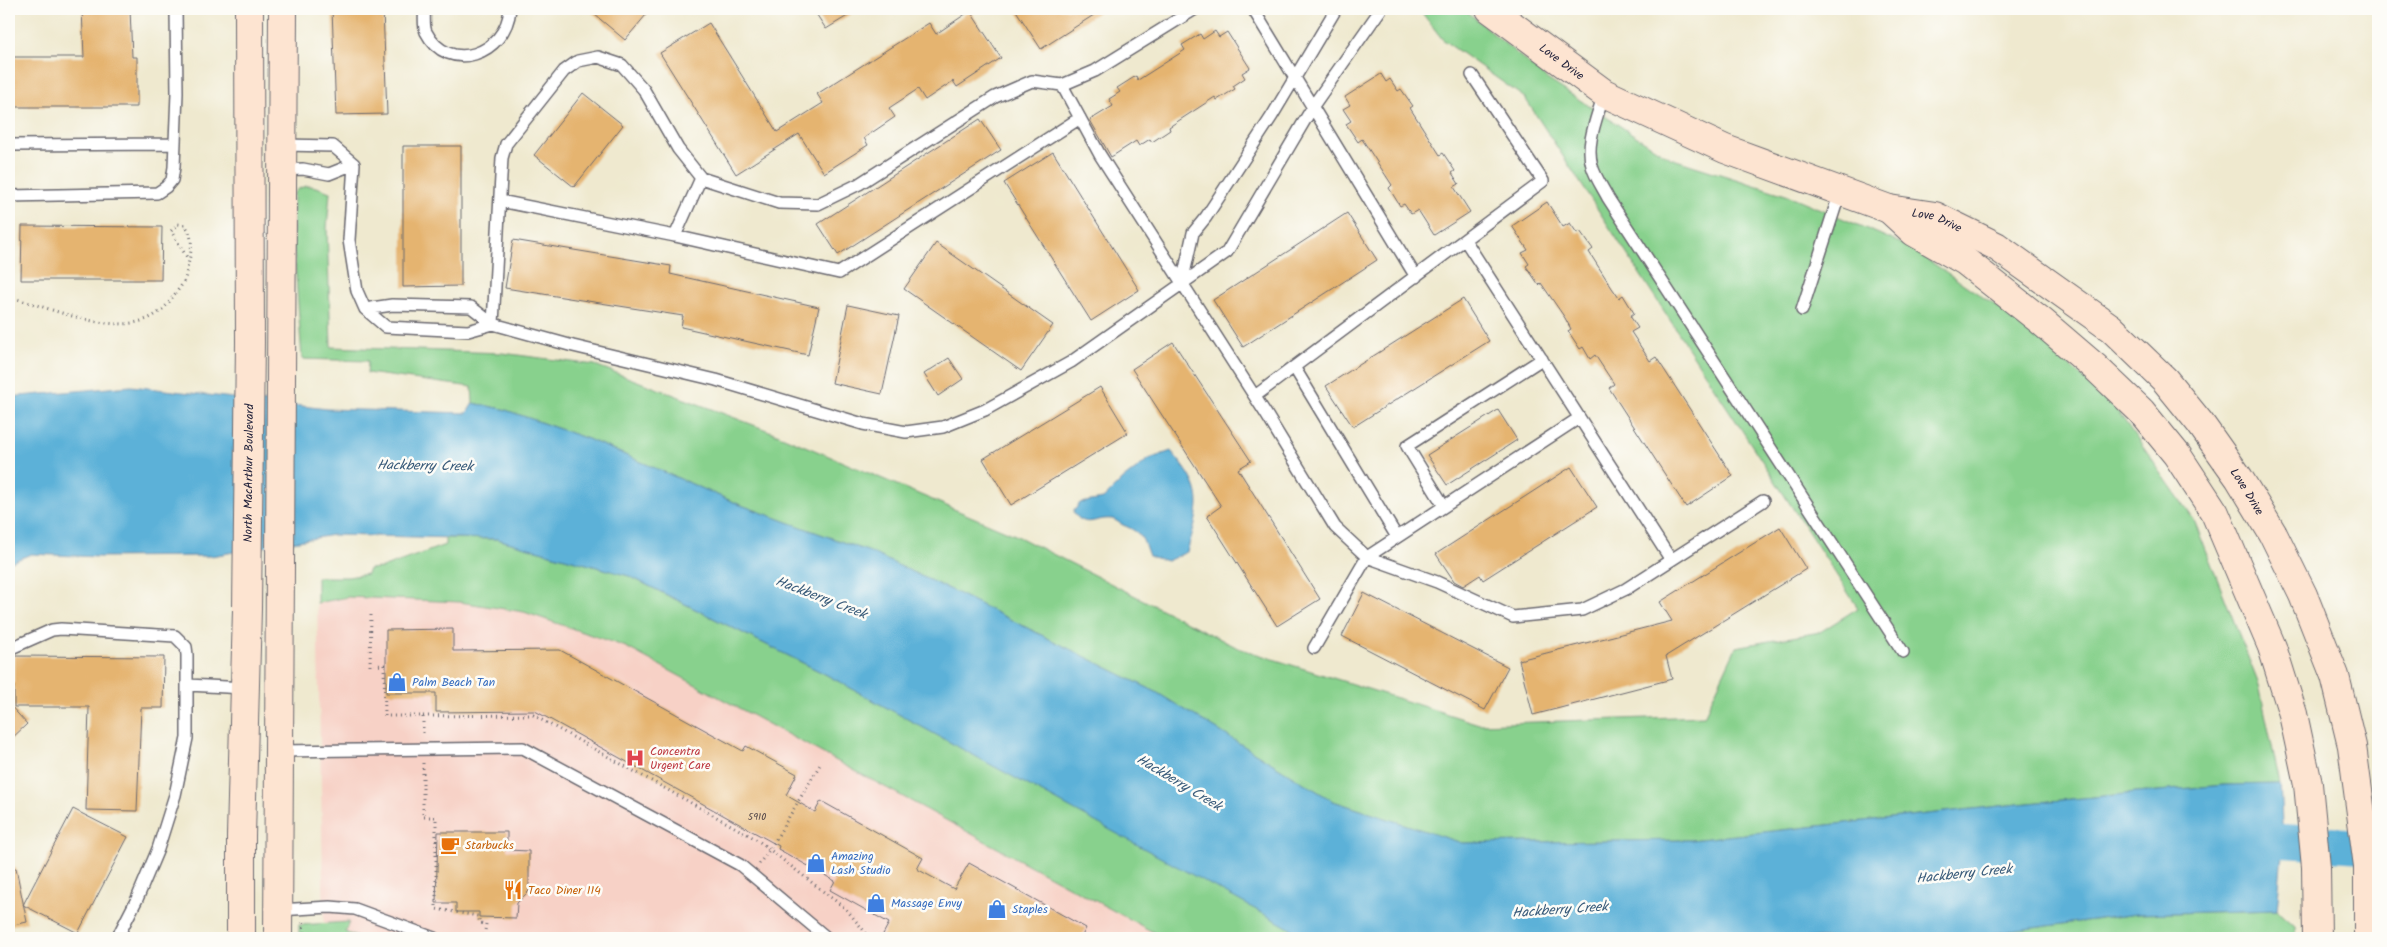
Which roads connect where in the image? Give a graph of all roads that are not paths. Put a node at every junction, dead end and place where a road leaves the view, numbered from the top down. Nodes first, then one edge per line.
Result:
1 (176, 9) edge
2 (249, 9) edge
3 (283, 9) edge
4 (424, 9) edge
5 (510, 9) edge
6 (1195, 9) edge
7 (1253, 9) edge
8 (1336, 9) edge
9 (1381, 9) edge
10 (1490, 9) edge
11 (1472, 75) dead end
12 (1295, 77) junction
13 (1062, 86) junction
14 (1604, 93) junction
15 (1313, 107) junction
16 (1080, 118) junction
17 (175, 144) junction
18 (9, 145) edge
19 (283, 157) junction
20 (354, 164) junction
21 (701, 178) junction
22 (1840, 192) junction
23 (9, 196) edge
24 (500, 201) junction
25 (1889, 209) junction
26 (675, 236) junction
27 (1465, 240) junction
28 (1416, 277) junction
29 (1182, 282) junction
30 (365, 309) junction
31 (1802, 310) dead end
32 (493, 324) junction
33 (1542, 359) junction
34 (1294, 367) junction
35 (1255, 396) junction
36 (1579, 418) junction
37 (1763, 501) dead end
38 (1444, 506) junction
39 (1397, 537) junction
40 (1367, 556) junction
41 (1671, 560) junction
42 (1314, 648) dead end
43 (9, 649) edge
44 (1903, 652) dead end
45 (188, 685) junction
46 (245, 688) junction
47 (279, 751) junction
48 (241, 836) junction
49 (278, 910) junction
50 (823, 937) edge
51 (117, 938) edge
52 (223, 938) edge
53 (241, 938) edge
54 (278, 938) edge
55 (434, 938) edge
56 (2317, 938) edge
57 (2368, 938) edge

1 - 17 lane
2 - 46 street, North MacArthur Boulevard
3 - 19 street
4 - 5 lane
6 - 13 lane
7 - 12 lane
8 - 12 lane
9 - 15 lane
10 - 14 street, Love Drive
11 - 27 lane
12 - 15 lane
12 - 29 lane
13 - 16 lane
13 - 21 lane
14 - 22 street, Love Drive
14 - 44 lane
15 - 28 lane
15 - 29 lane
16 - 26 lane
16 - 29 lane
17 - 18 lane
17 - 23 lane
19 - 20 lane
19 - 20 lane
19 - 47 street
20 - 30 lane
21 - 24 lane
21 - 26 lane
22 - 25 street, Love Drive
22 - 31 lane
24 - 26 lane
24 - 32 lane
25 - 56 street, Love Drive
25 - 57 street, Love Drive
27 - 28 lane
27 - 33 lane
28 - 34 lane
29 - 32 lane
29 - 35 lane
30 - 32 lane
30 - 32 lane
33 - 36 lane
33 - 38 lane
34 - 35 lane
34 - 39 lane
35 - 40 lane
36 - 38 lane
36 - 41 lane
37 - 41 lane
38 - 39 lane
39 - 40 lane
40 - 41 lane
40 - 42 lane
43 - 45 lane
45 - 46 lane
45 - 51 lane
46 - 48 street, North MacArthur Boulevard
46 - 49 street
47 - 49 street
47 - 50 lane
48 - 52 street
48 - 53 street, North MacArthur Boulevard
49 - 54 street
49 - 55 lane

